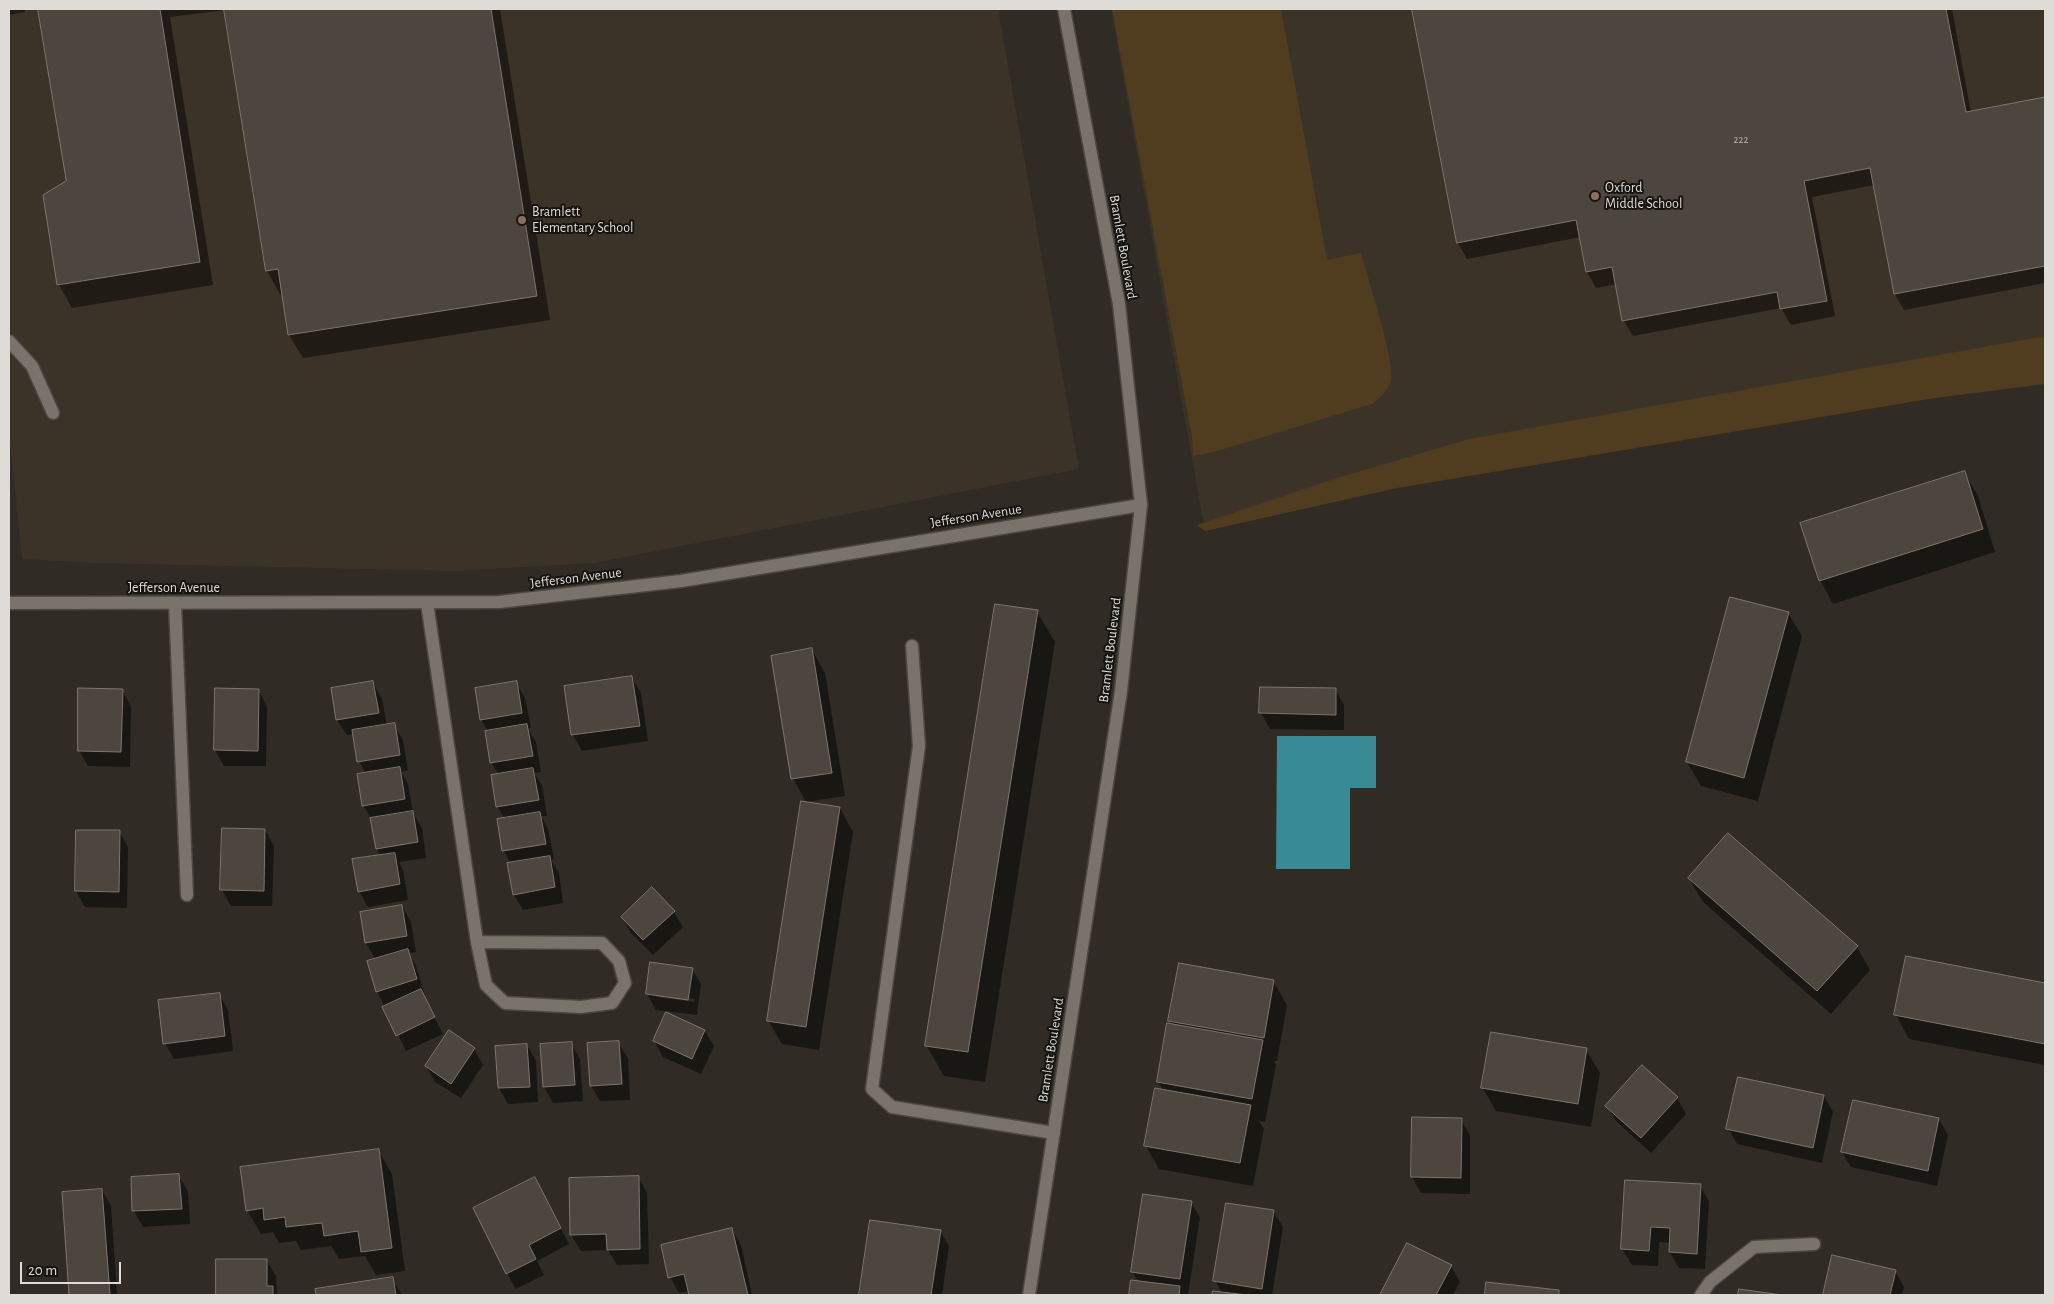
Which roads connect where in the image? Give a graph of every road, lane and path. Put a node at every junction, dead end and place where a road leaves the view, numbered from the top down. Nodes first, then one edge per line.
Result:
1 (1064, 9) edge
2 (9, 341) edge
3 (53, 413) dead end
4 (1141, 504) junction
5 (9, 603) edge
6 (175, 603) junction
7 (426, 603) junction
8 (912, 646) dead end
9 (187, 895) dead end
10 (477, 942) junction
11 (1054, 1133) junction
12 (1814, 1244) dead end
13 (1029, 1295) edge
14 (1701, 1295) edge

1 - 4 street, Bramlett Boulevard
2 - 3 street
4 - 7 street, Jefferson Avenue
4 - 11 street, Bramlett Boulevard
5 - 6 street, Jefferson Avenue
6 - 7 street, Jefferson Avenue
6 - 9 street
7 - 10 street
8 - 11 street
10 - 10 street
11 - 13 street, Bramlett Boulevard
12 - 14 street

